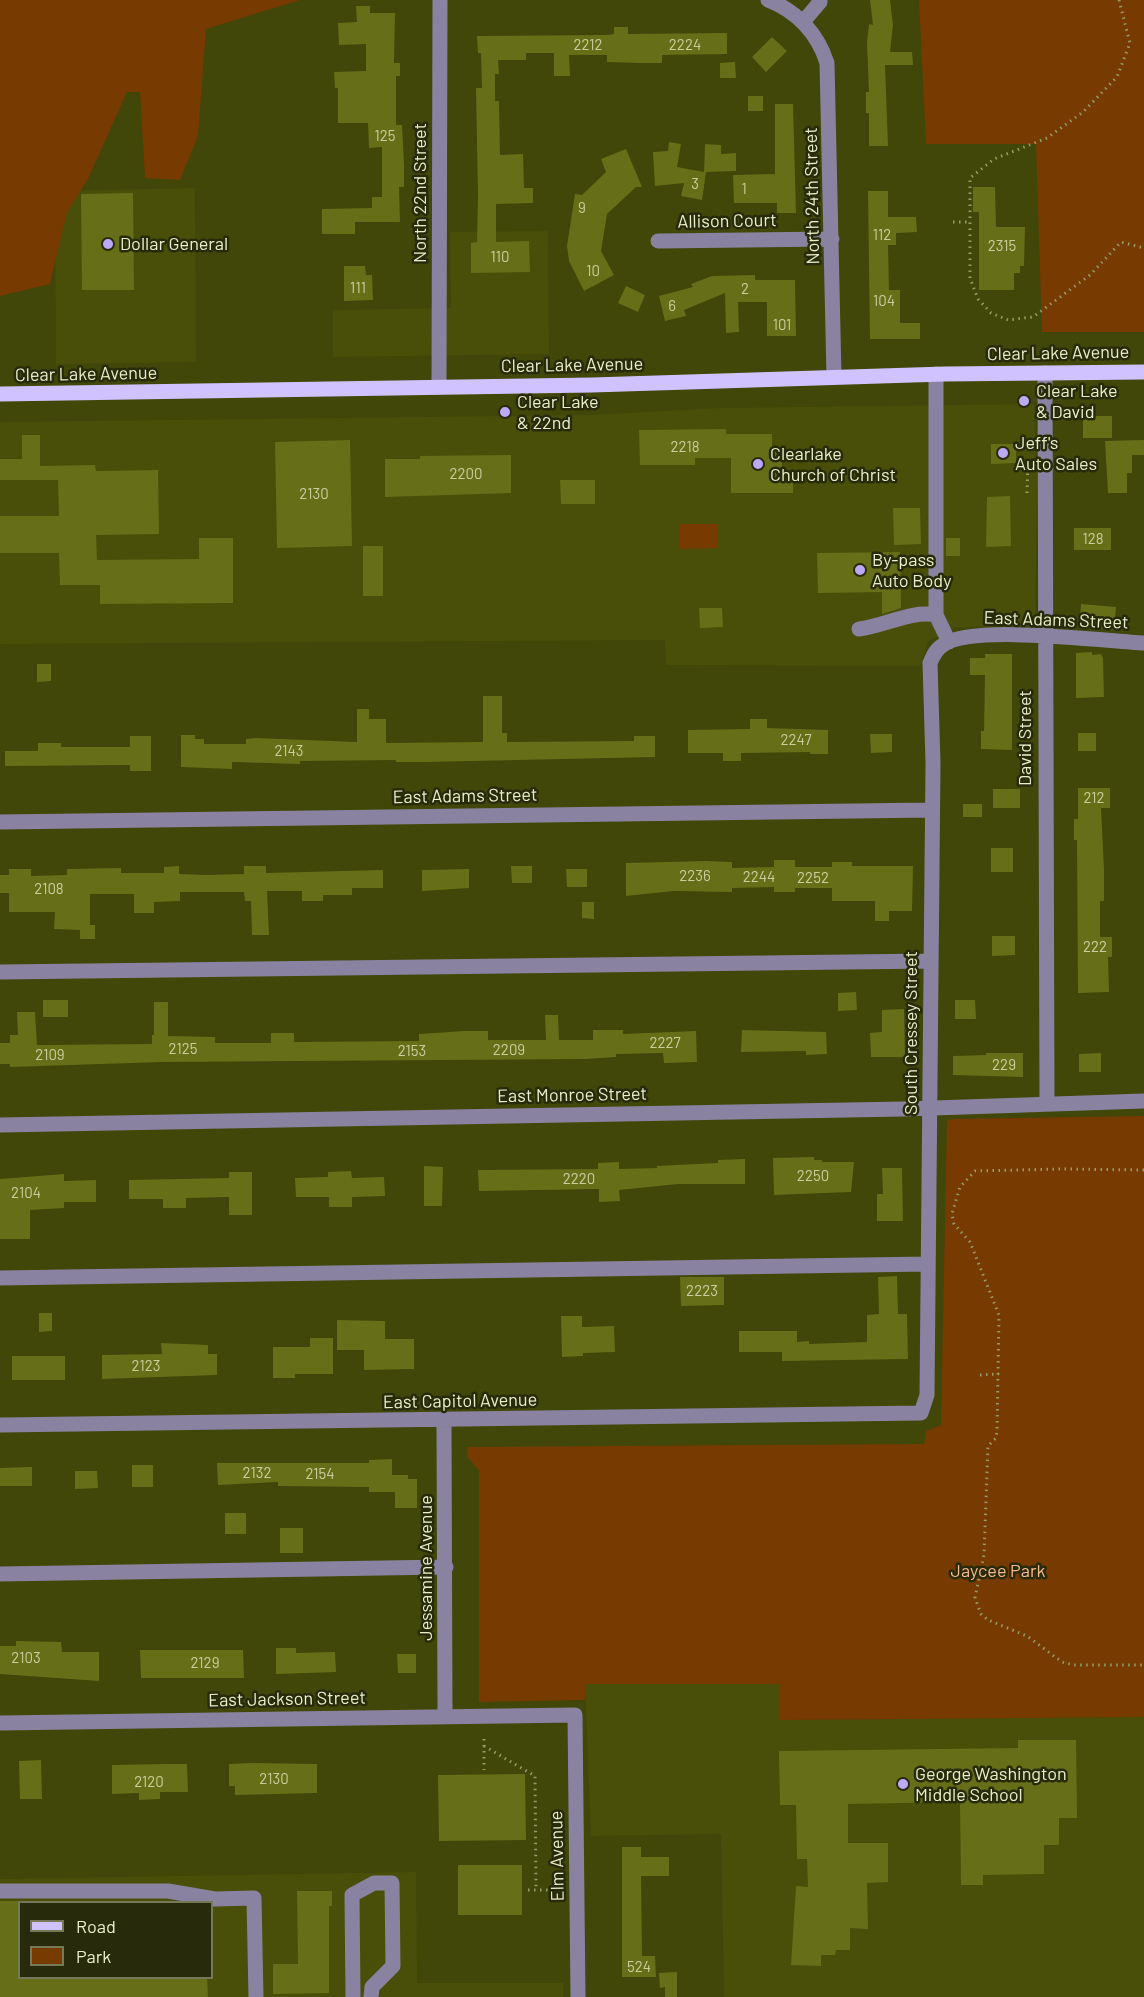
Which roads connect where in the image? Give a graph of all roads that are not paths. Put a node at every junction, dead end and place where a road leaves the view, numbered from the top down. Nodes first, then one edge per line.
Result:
1 (440, 0) edge
2 (768, 0) edge
3 (820, 2) dead end
4 (803, 22) junction
5 (832, 239) junction
6 (658, 241) dead end
7 (1144, 372) edge
8 (1045, 373) junction
9 (936, 374) junction
10 (834, 377) junction
11 (439, 387) junction
12 (0, 394) edge
13 (936, 615) junction
14 (859, 629) dead end
15 (1044, 636) junction
16 (949, 642) junction
17 (1144, 643) edge
18 (935, 653) joint
19 (931, 810) junction
20 (0, 822) edge
21 (931, 961) junction
22 (0, 972) edge
23 (1144, 1101) edge
24 (1047, 1103) junction
25 (931, 1107) junction
26 (0, 1125) edge
27 (928, 1264) junction
28 (0, 1278) edge
29 (921, 1413) joint
30 (444, 1421) junction
31 (0, 1425) edge
32 (446, 1567) junction
33 (0, 1574) edge
34 (575, 1715) joint
35 (445, 1716) junction
36 (0, 1723) edge
37 (0, 1892) edge
38 (256, 1997) edge
39 (353, 1997) edge
40 (371, 1997) edge
41 (578, 1997) edge

1 - 11 street, North 22nd Street
2 - 4 street, North 24th Street
3 - 4 street
4 - 5 street, North 24th Street
5 - 6 street, Allison Court
5 - 10 street, North 24th Street
7 - 8 main road, Clear Lake Avenue
8 - 9 main road, Clear Lake Avenue
8 - 15 street, David Street
9 - 10 main road, Clear Lake Avenue
9 - 13 street
10 - 11 main road, Clear Lake Avenue
11 - 12 main road, Clear Lake Avenue
13 - 14 street
13 - 16 street
15 - 16 street, East Adams Street
15 - 17 street, East Adams Street
15 - 24 street, David Street
16 - 18 street, East Adams Street
18 - 19 street, South Cressey Street
19 - 20 street, East Adams Street
19 - 21 street, South Cressey Street
21 - 22 street
21 - 25 street, South Cressey Street
23 - 24 street, East Monroe Street
24 - 25 street, East Monroe Street
25 - 26 street, East Monroe Street
25 - 27 street, South Cressey Street
27 - 28 street
27 - 29 street, South Cressey Street
29 - 30 street, East Capitol Avenue
30 - 31 street, East Capitol Avenue
30 - 32 street, Jessamine Avenue
32 - 33 street
32 - 35 street, Jessamine Avenue
34 - 35 street, East Jackson Street
34 - 41 street, Elm Avenue
35 - 36 street, East Jackson Street
37 - 38 street
39 - 40 street

